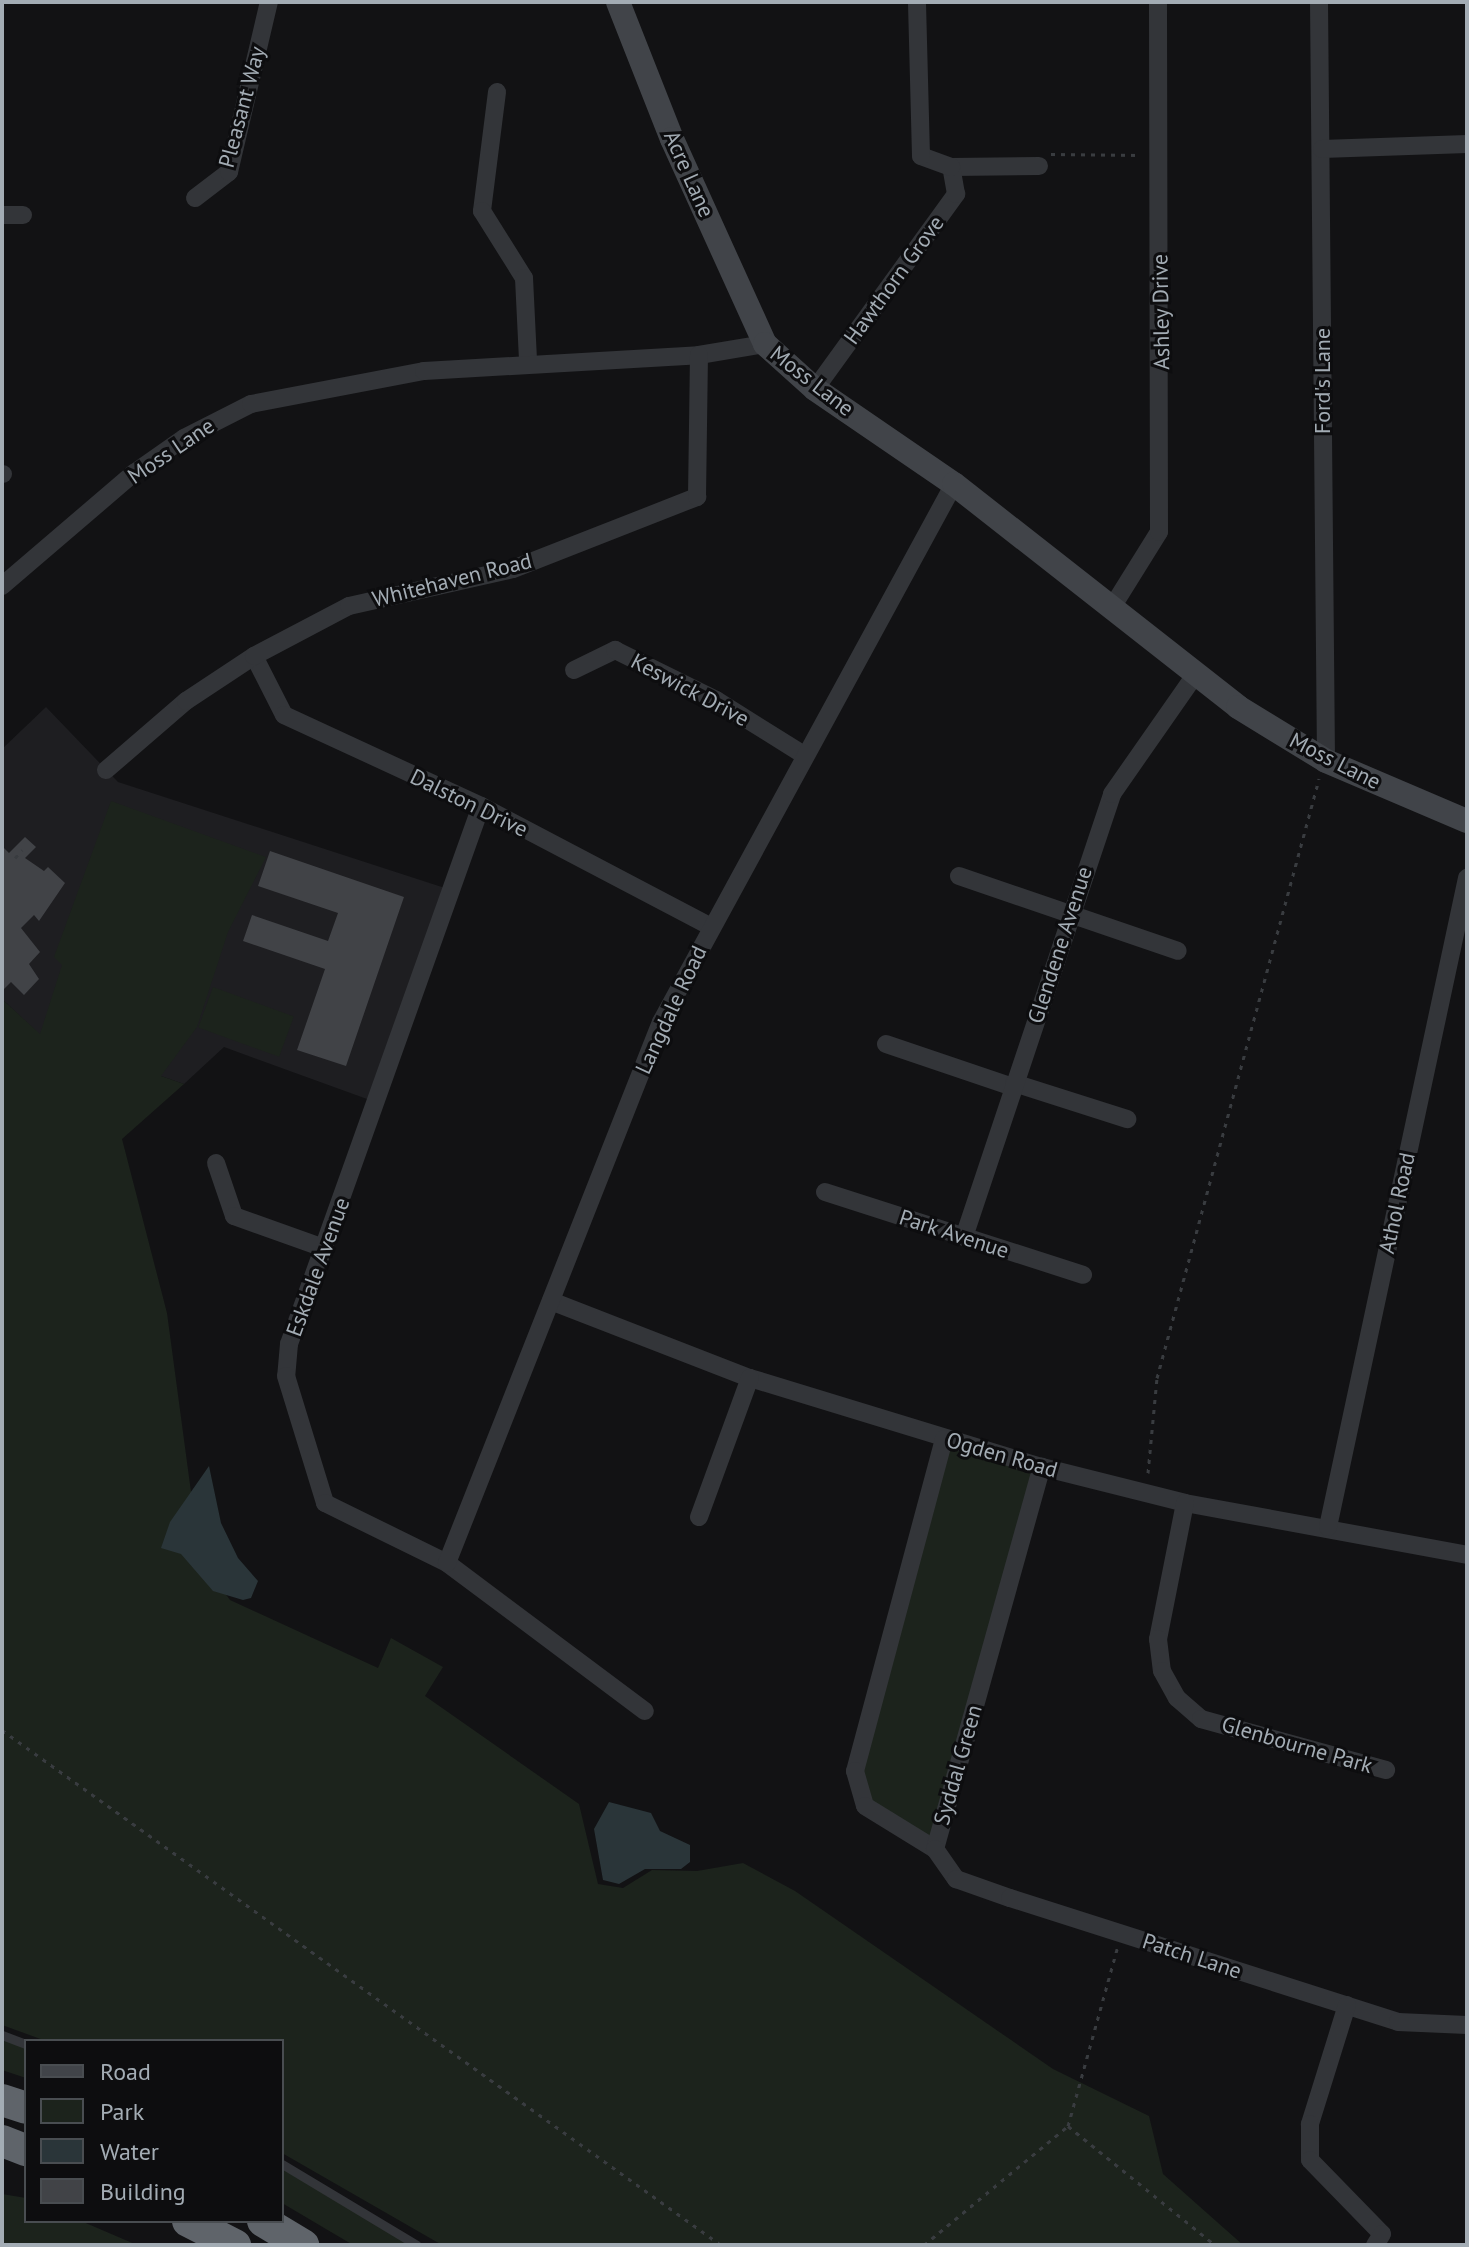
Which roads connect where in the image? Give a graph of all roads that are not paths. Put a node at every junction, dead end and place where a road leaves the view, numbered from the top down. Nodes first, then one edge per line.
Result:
1 (269, 2) edge
2 (618, 2) edge
3 (917, 2) edge
4 (1158, 2) edge
5 (1319, 2) edge
6 (497, 92) dead end
7 (1467, 144) edge
8 (1322, 149) junction
9 (1039, 166) road end
10 (951, 167) junction
11 (195, 198) dead end
12 (2, 215) edge
13 (23, 215) dead end
14 (765, 344) junction
15 (699, 355) junction
16 (528, 361) junction
17 (815, 389) junction
18 (954, 484) junction
19 (2, 586) edge
20 (1111, 609) junction
21 (254, 656) junction
22 (574, 670) dead end
23 (1197, 672) junction
24 (804, 755) junction
25 (1325, 760) junction
26 (106, 770) dead end
27 (481, 806) junction
28 (1467, 821) edge
29 (959, 876) dead end
30 (1467, 878) edge
31 (1071, 914) junction
32 (711, 927) junction
33 (1178, 951) dead end
34 (886, 1044) dead end
35 (1014, 1085) junction
36 (1127, 1119) dead end
37 (216, 1163) dead end
38 (825, 1192) dead end
39 (964, 1237) junction
40 (324, 1248) junction
41 (1083, 1275) dead end
42 (551, 1301) junction
43 (750, 1378) junction
44 (944, 1439) junction
45 (1042, 1467) junction
46 (1185, 1503) junction
47 (699, 1517) dead end
48 (1328, 1527) junction
49 (1467, 1555) edge
50 (447, 1563) junction
51 (645, 1711) dead end
52 (1386, 1770) dead end
53 (935, 1849) junction
54 (1347, 2005) junction
55 (1467, 2025) edge
56 (2, 2035) edge
57 (24, 2043) edge
58 (2, 2100) edge
59 (24, 2107) edge
60 (2, 2141) edge
61 (24, 2149) edge
62 (284, 2165) edge
63 (192, 2223) edge
64 (266, 2223) edge
65 (235, 2245) edge
66 (303, 2245) edge
67 (417, 2245) edge
68 (1375, 2245) edge

1 - 11 street, Pleasant Way
2 - 14 main road, Acre Lane
3 - 10 street
4 - 20 street, Ashley Drive
5 - 8 street, Ford's Lane
6 - 16 street
7 - 8 street
8 - 25 street, Ford's Lane
9 - 10 street
10 - 17 street, Hawthorn Grove
12 - 13 street
14 - 15 street, Moss Lane
14 - 17 main road, Moss Lane
15 - 16 street, Moss Lane
15 - 21 street, Whitehaven Road
16 - 19 street, Moss Lane
17 - 18 main road, Moss Lane
18 - 20 main road, Moss Lane
18 - 24 street, Langdale Road
20 - 23 main road, Moss Lane
21 - 26 street, Whitehaven Road
21 - 27 street, Dalston Drive
22 - 24 street, Keswick Drive
23 - 25 main road, Moss Lane
23 - 31 street, Glendene Avenue
24 - 32 street, Langdale Road
25 - 28 main road, Moss Lane
27 - 32 street, Dalston Drive
27 - 40 street, Eskdale Avenue
29 - 31 street
30 - 48 street, Athol Road
31 - 33 street
31 - 35 street, Glendene Avenue
32 - 42 street, Langdale Road
34 - 35 street
35 - 36 street
35 - 39 street, Glendene Avenue
37 - 40 street
38 - 39 street, Park Avenue
39 - 41 street, Park Avenue
40 - 50 street, Eskdale Avenue
42 - 43 street, Ogden Road
42 - 50 street, Langdale Road
43 - 44 street, Ogden Road
43 - 47 street
44 - 45 street, Ogden Road
44 - 53 street, Syddal Green
45 - 46 street, Ogden Road
45 - 53 street, Syddal Green
46 - 48 street, Ogden Road
46 - 52 street, Glenbourne Park
48 - 49 street, Ogden Road
50 - 51 street, Eskdale Avenue
53 - 54 street, Patch Lane
54 - 55 street, Patch Lane
54 - 68 street
56 - 57 lane
58 - 59 highway
60 - 61 highway
62 - 67 lane
63 - 65 highway
64 - 66 highway

